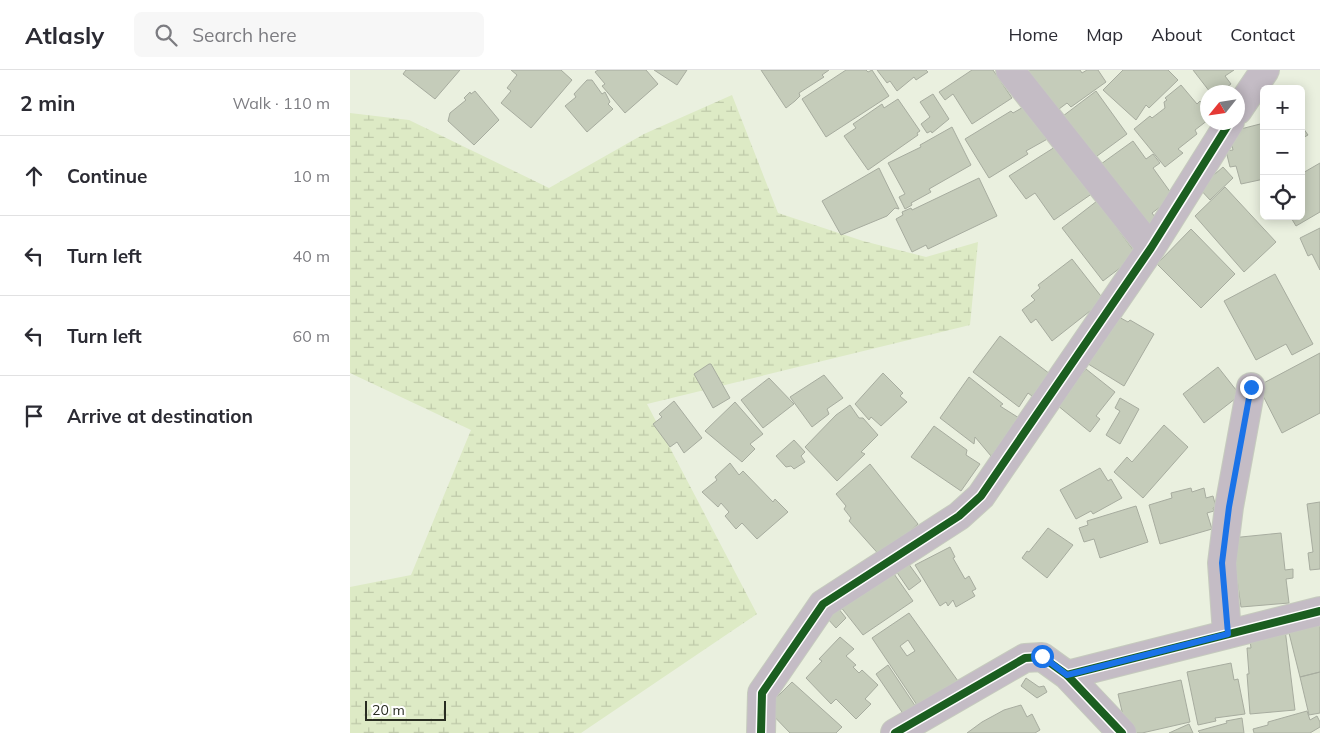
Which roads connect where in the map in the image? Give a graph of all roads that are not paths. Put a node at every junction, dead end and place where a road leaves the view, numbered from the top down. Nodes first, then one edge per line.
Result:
1 (1010, 70) edge
2 (1264, 70) edge
3 (1245, 99) edge
4 (1225, 130) edge
5 (1151, 248) junction
6 (1251, 387) dead end
7 (1320, 611) edge
8 (1228, 634) junction
9 (1067, 675) junction
10 (761, 733) edge
11 (896, 733) edge
12 (1122, 733) edge

1 - 5 street
2 - 3 street
4 - 5 street
5 - 10 street
6 - 8 street
7 - 8 street
8 - 9 street
9 - 11 street
9 - 12 street

